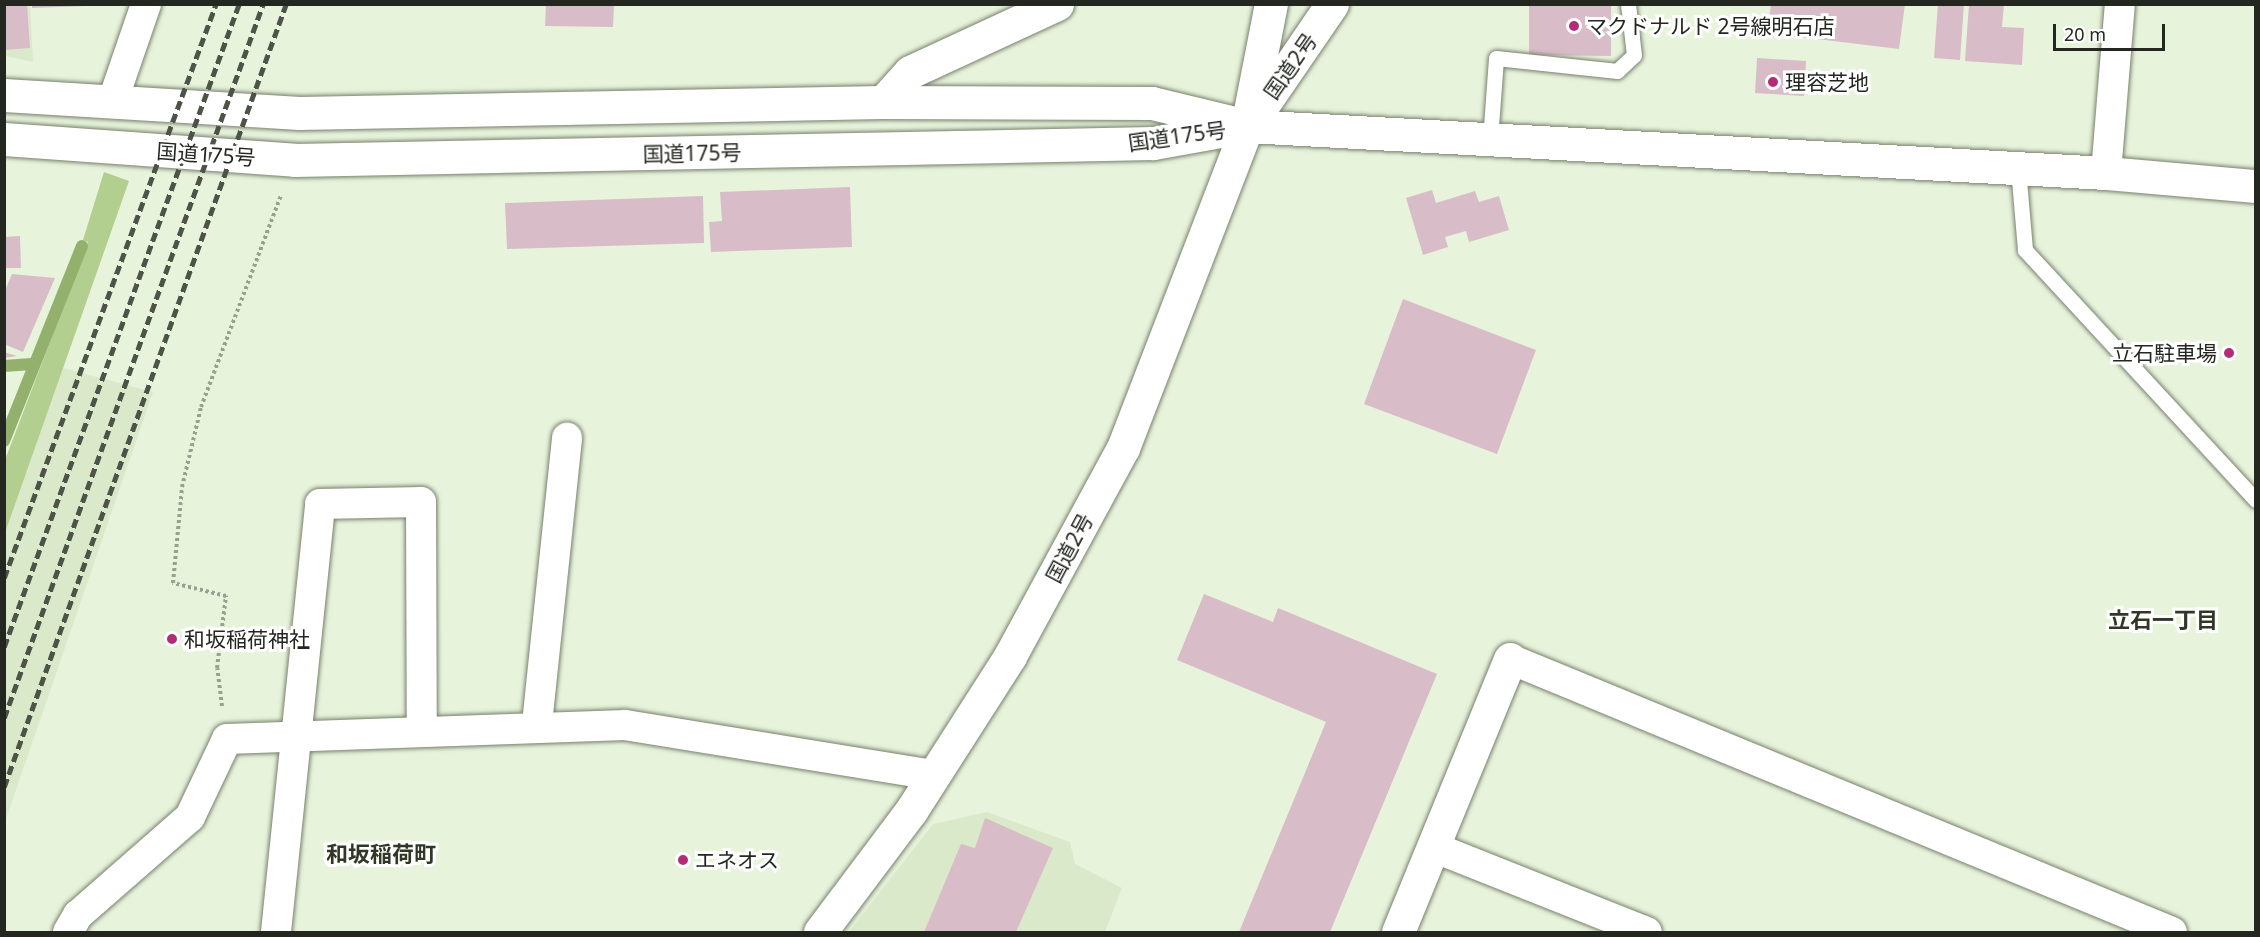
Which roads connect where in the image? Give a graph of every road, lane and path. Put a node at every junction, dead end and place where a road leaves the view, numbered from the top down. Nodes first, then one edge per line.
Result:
1 (146, 4) edge
2 (1057, 4) edge
3 (1271, 4) edge
4 (1332, 4) edge
5 (1629, 4) edge
6 (2120, 4) edge
7 (4, 95) edge
8 (883, 102) junction
9 (112, 103) junction
10 (1247, 126) junction
11 (4, 139) edge
12 (1490, 140) junction
13 (294, 160) junction
14 (2018, 168) junction
15 (2106, 173) junction
16 (2256, 186) edge
17 (567, 438) dead end
18 (2256, 500) edge
19 (1510, 659) joint
20 (537, 724) junction
21 (422, 732) junction
22 (227, 739) junction
23 (298, 741) junction
24 (934, 775) junction
25 (1433, 847) junction
26 (1607, 925) edge
27 (2154, 929) edge
28 (68, 933) edge
29 (276, 933) edge
30 (820, 933) edge
31 (1398, 933) edge
32 (1647, 933) edge

1 - 9 street
2 - 8 main road
3 - 10 main road, 国道2号
4 - 10 main road, 国道2号
5 - 12 lane
6 - 15 street
7 - 9 main road, 国道175号
8 - 9 main road, 国道175号
8 - 10 main road, 国道175号
10 - 12 main road
10 - 13 main road, 国道175号
10 - 24 main road, 国道2号
11 - 13 main road, 国道175号
12 - 14 main road
13 - 22 path
14 - 15 main road
14 - 18 lane
15 - 16 main road
17 - 20 street
19 - 25 main road
19 - 27 street
20 - 21 street
20 - 24 street
21 - 23 street
21 - 23 street
22 - 23 street
22 - 28 street
23 - 29 street
24 - 30 main road, 国道2号
25 - 26 street
25 - 31 main road
26 - 32 street

